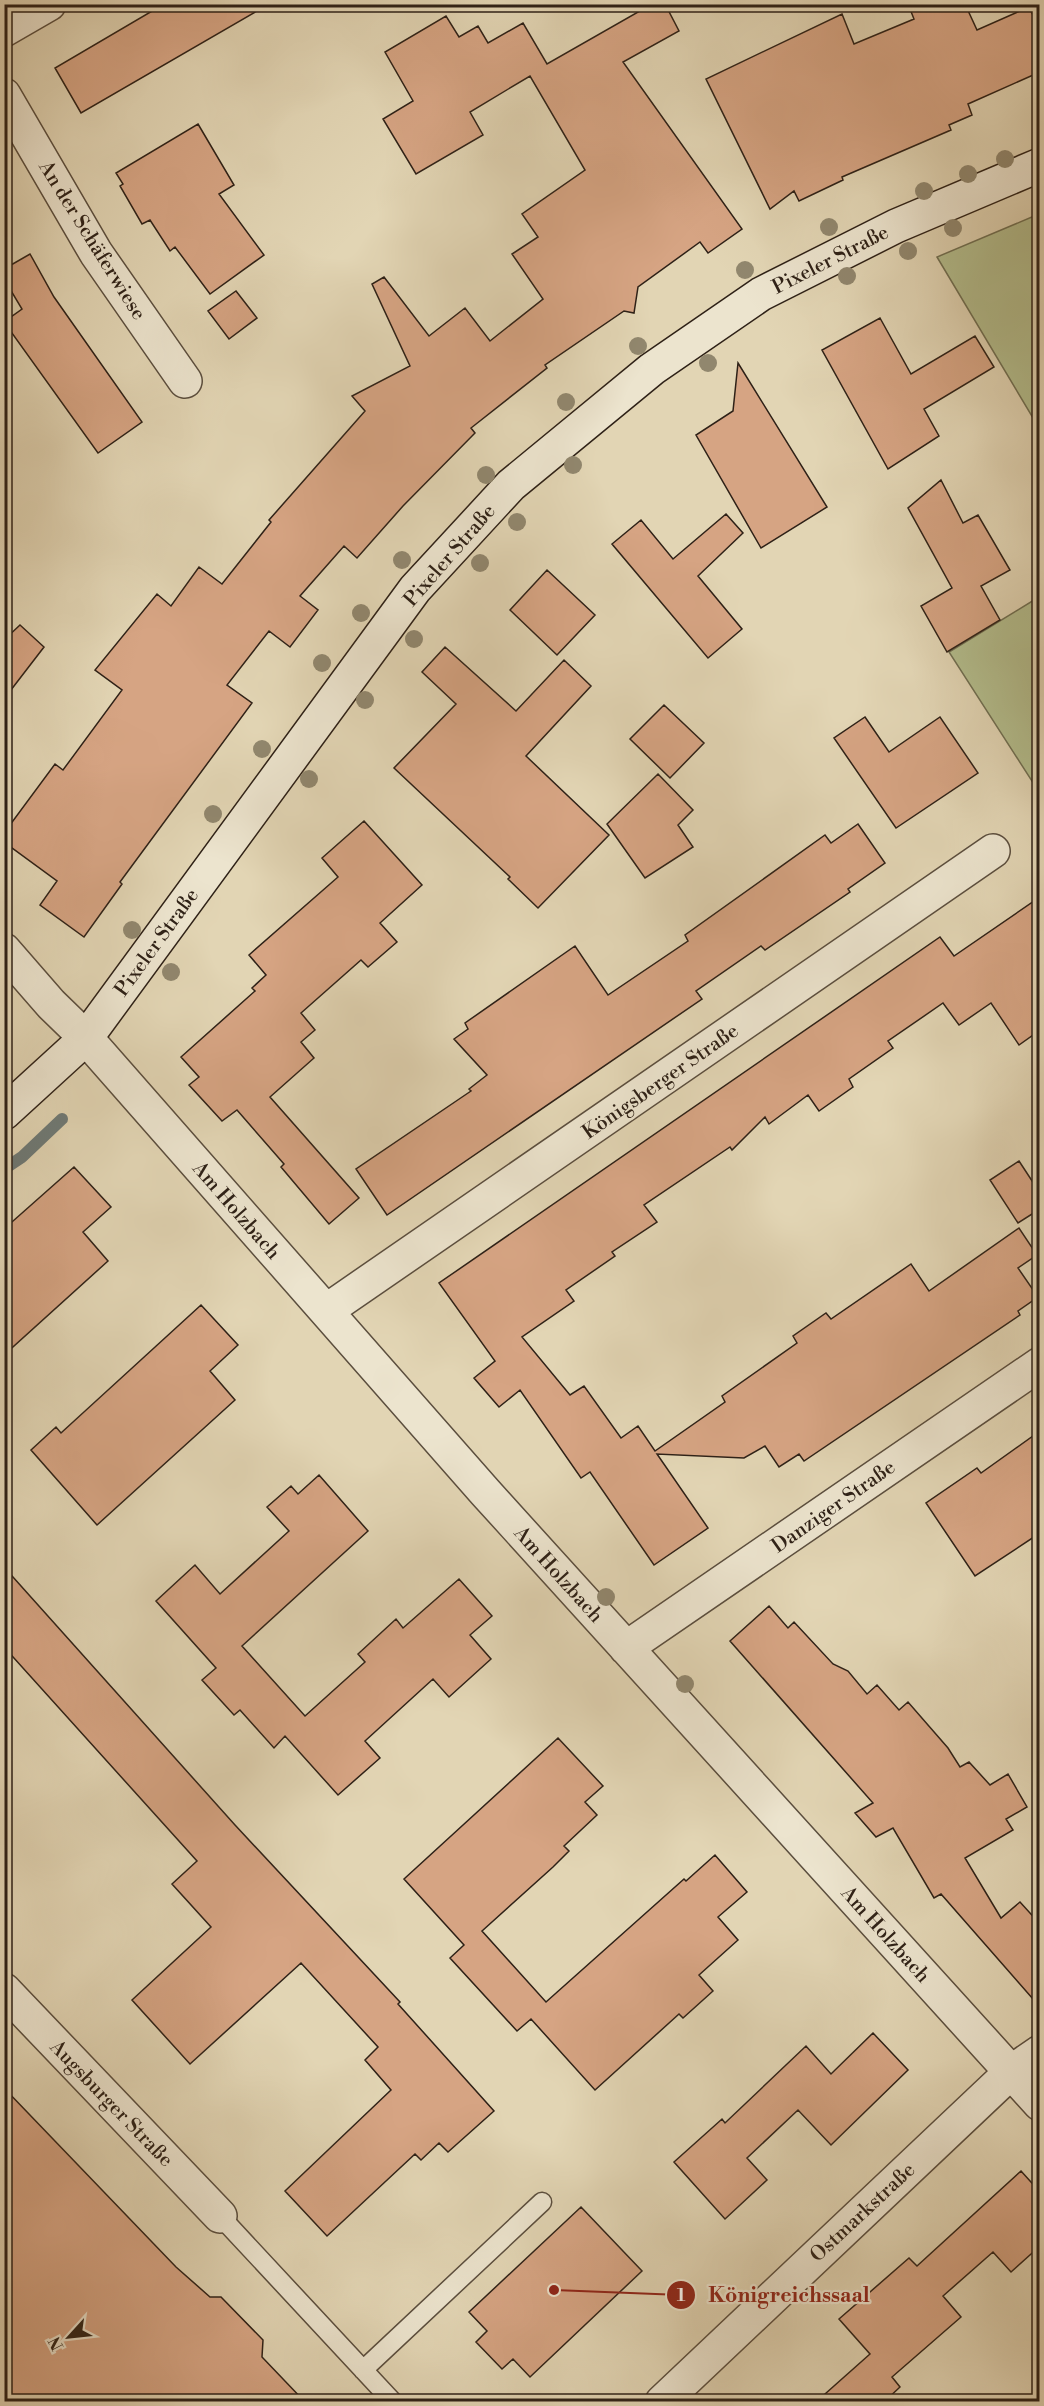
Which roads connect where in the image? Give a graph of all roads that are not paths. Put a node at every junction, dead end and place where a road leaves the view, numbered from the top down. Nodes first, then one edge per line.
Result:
1 (49, 4) edge
2 (4, 30) edge
3 (4, 95) edge
4 (1040, 165) edge
5 (185, 381) dead end
6 (993, 852) dead end
7 (4, 950) edge
8 (86, 1038) junction
9 (4, 1113) edge
10 (326, 1311) junction
11 (1040, 1364) edge
12 (626, 1648) junction
13 (4, 1990) edge
14 (1040, 2052) edge
15 (1011, 2072) junction
16 (1040, 2104) edge
17 (542, 2202) dead end
18 (220, 2216) joint
19 (363, 2370) junction
20 (393, 2402) edge
21 (662, 2402) edge

1 - 2 street
3 - 5 street, An der Schäferwiese
4 - 8 street, Pixeler Straße
6 - 10 street, Königsberger Straße
7 - 8 street, Am Holzbach
8 - 9 street, Pixeler Straße
8 - 10 street, Am Holzbach
10 - 12 street, Am Holzbach
11 - 12 street, Danziger Straße
12 - 15 street, Am Holzbach
13 - 18 street, Augsburger Straße
14 - 15 street, Ostmarkstraße
15 - 16 street, Am Holzbach
15 - 21 street, Ostmarkstraße
17 - 19 lane
18 - 19 lane
19 - 20 lane

